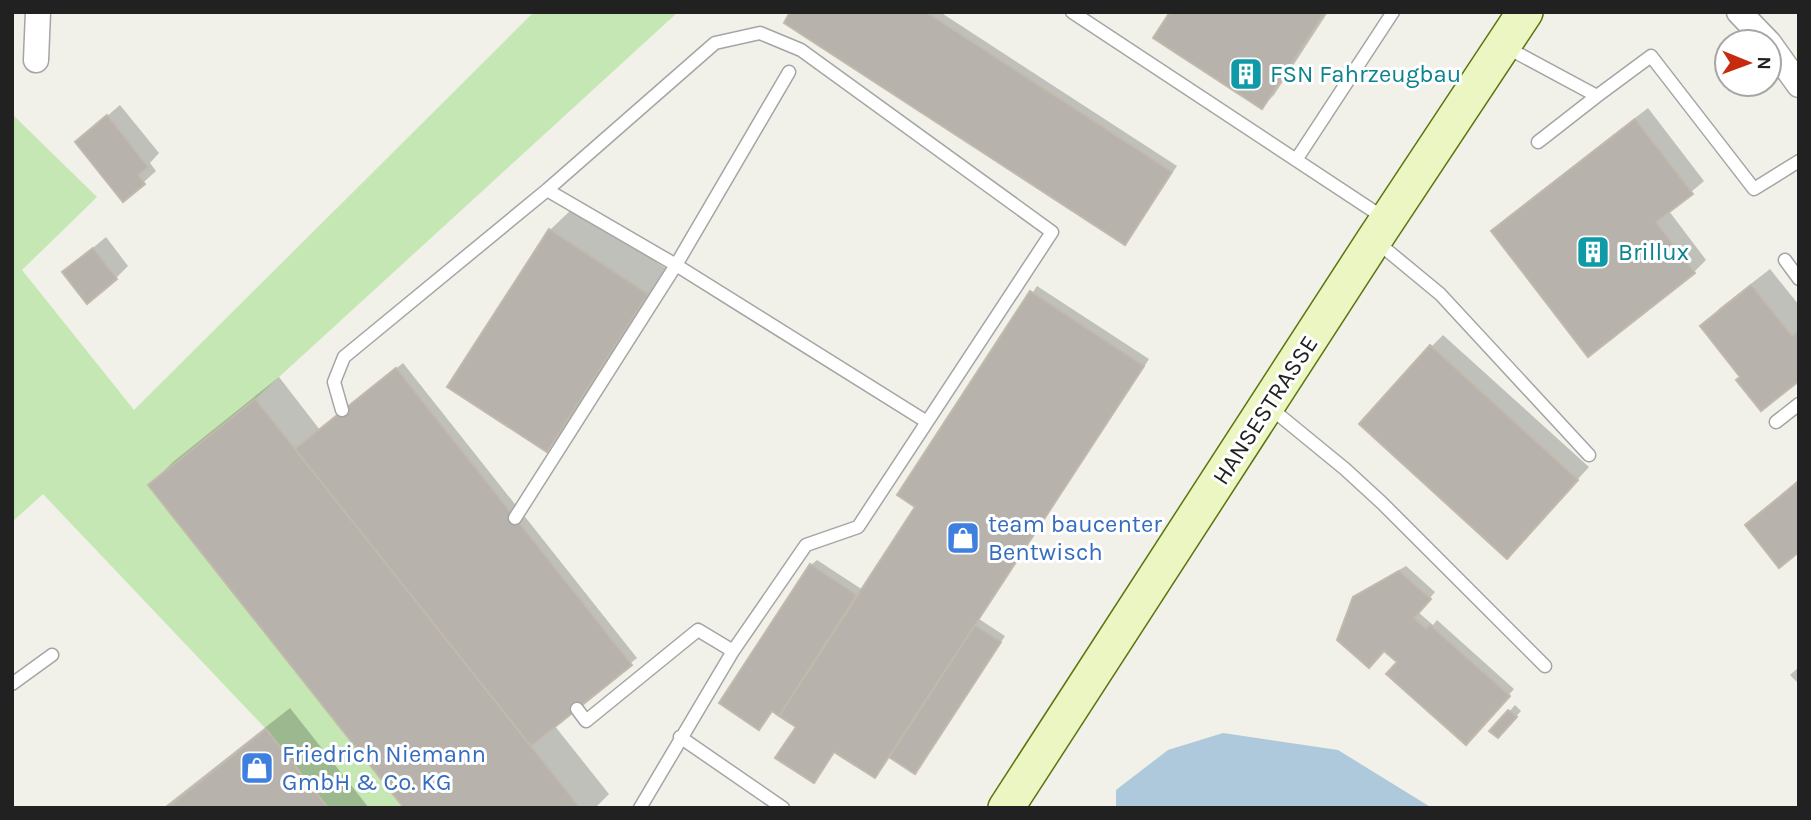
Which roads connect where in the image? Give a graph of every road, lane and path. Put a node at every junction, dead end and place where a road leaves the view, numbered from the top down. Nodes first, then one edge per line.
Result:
1 (38, 12) edge
2 (1072, 12) edge
3 (1393, 12) edge
4 (1525, 12) edge
5 (1739, 12) edge
6 (1754, 28) edge
7 (1503, 46) junction
8 (36, 60) dead end
9 (1783, 63) edge
10 (789, 72) dead end
11 (1799, 85) edge
12 (1597, 96) junction
13 (1538, 142) dead end
14 (1296, 160) junction
15 (1799, 161) edge
16 (547, 190) junction
17 (1380, 230) junction
18 (1785, 260) dead end
19 (677, 265) junction
20 (1799, 279) edge
21 (1799, 404) edge
22 (1268, 406) junction
23 (342, 410) dead end
24 (927, 422) junction
25 (1776, 422) dead end
26 (1589, 455) dead end
27 (515, 518) dead end
28 (733, 651) junction
29 (51, 655) dead end
30 (1545, 666) dead end
31 (12, 684) edge
32 (577, 709) dead end
33 (680, 737) junction
34 (640, 808) edge
35 (783, 808) edge
36 (1006, 808) edge

1 - 8 street
2 - 14 lane
3 - 14 lane
4 - 7 street, HANSESTRASSE
5 - 6 street
7 - 12 lane
7 - 17 street, HANSESTRASSE
9 - 11 street
10 - 19 lane
12 - 13 lane
12 - 15 lane
14 - 17 lane
16 - 19 lane
16 - 23 lane
16 - 24 lane
17 - 22 street, HANSESTRASSE
17 - 26 lane
18 - 20 lane
19 - 24 lane
19 - 27 lane
21 - 25 lane
22 - 30 lane
22 - 36 street, HANSESTRASSE
24 - 28 lane
28 - 32 lane
28 - 33 lane
29 - 31 lane
33 - 34 lane
33 - 35 lane

